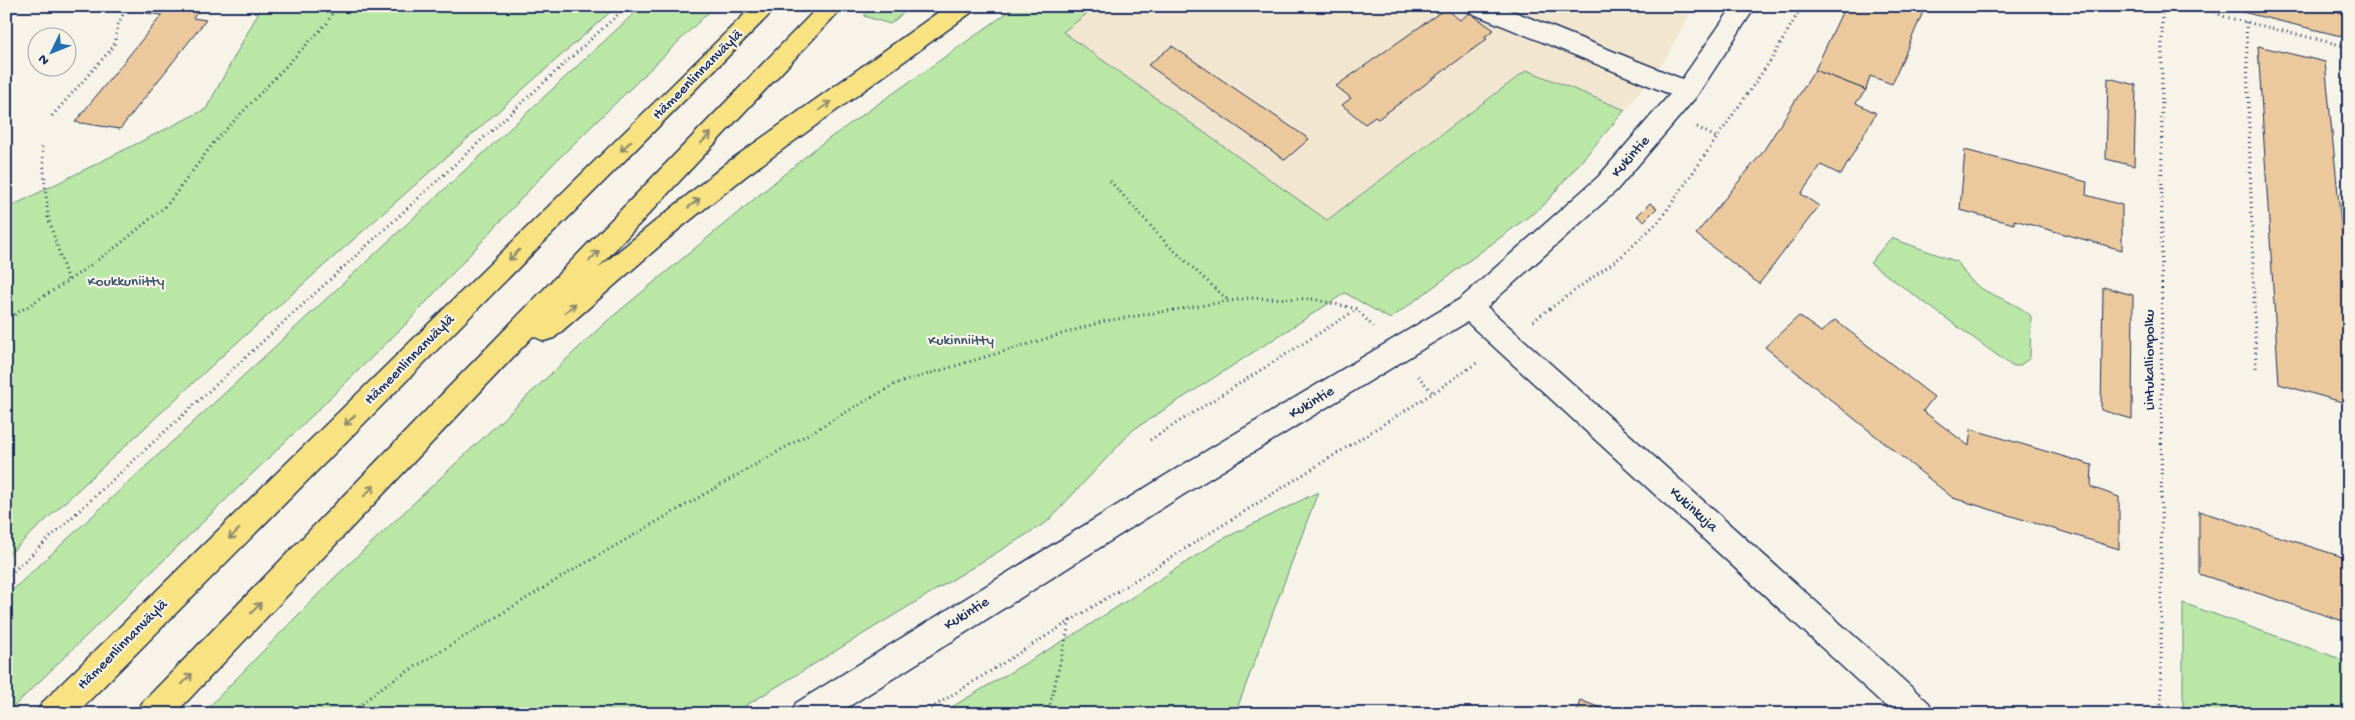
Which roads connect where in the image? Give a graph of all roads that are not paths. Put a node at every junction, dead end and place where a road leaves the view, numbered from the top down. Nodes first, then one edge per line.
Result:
1 (742, 6) edge
2 (767, 6) edge
3 (833, 6) edge
4 (964, 6) edge
5 (1477, 6) edge
6 (1744, 6) edge
7 (1686, 91) junction
8 (661, 112) junction
9 (1469, 307) junction
10 (427, 430) junction
11 (53, 714) edge
12 (153, 714) edge
13 (807, 714) edge
14 (1918, 714) edge

1 - 8 highway
2 - 8 highway, Hämeenlinnanväylä
10 -> 3 highway
10 -> 4 highway
5 - 7 street
6 - 7 street, Kukintie
7 - 9 street, Kukintie
8 -> 11 highway, Hämeenlinnanväylä
9 - 13 street, Kukintie
9 - 14 street, Kukinkuja
12 -> 10 highway

